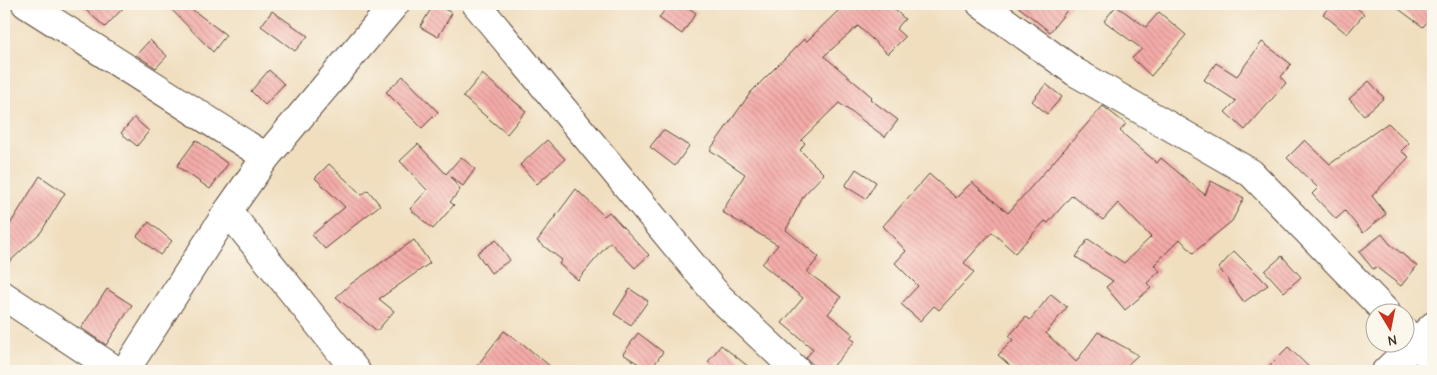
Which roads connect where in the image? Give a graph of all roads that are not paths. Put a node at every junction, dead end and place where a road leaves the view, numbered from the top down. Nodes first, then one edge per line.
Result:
1 (26, 4) edge
2 (395, 4) edge
3 (476, 4) edge
4 (981, 4) edge
5 (266, 157) junction
6 (228, 211) junction
7 (4, 296) edge
8 (1376, 302) edge
9 (1422, 340) edge
10 (117, 371) edge
11 (125, 371) edge
12 (356, 371) edge
13 (796, 371) edge
14 (1386, 371) edge

1 - 5 street
2 - 5 street
3 - 13 street
4 - 8 street
5 - 6 street
6 - 11 street
6 - 12 street
7 - 10 street
9 - 14 street

